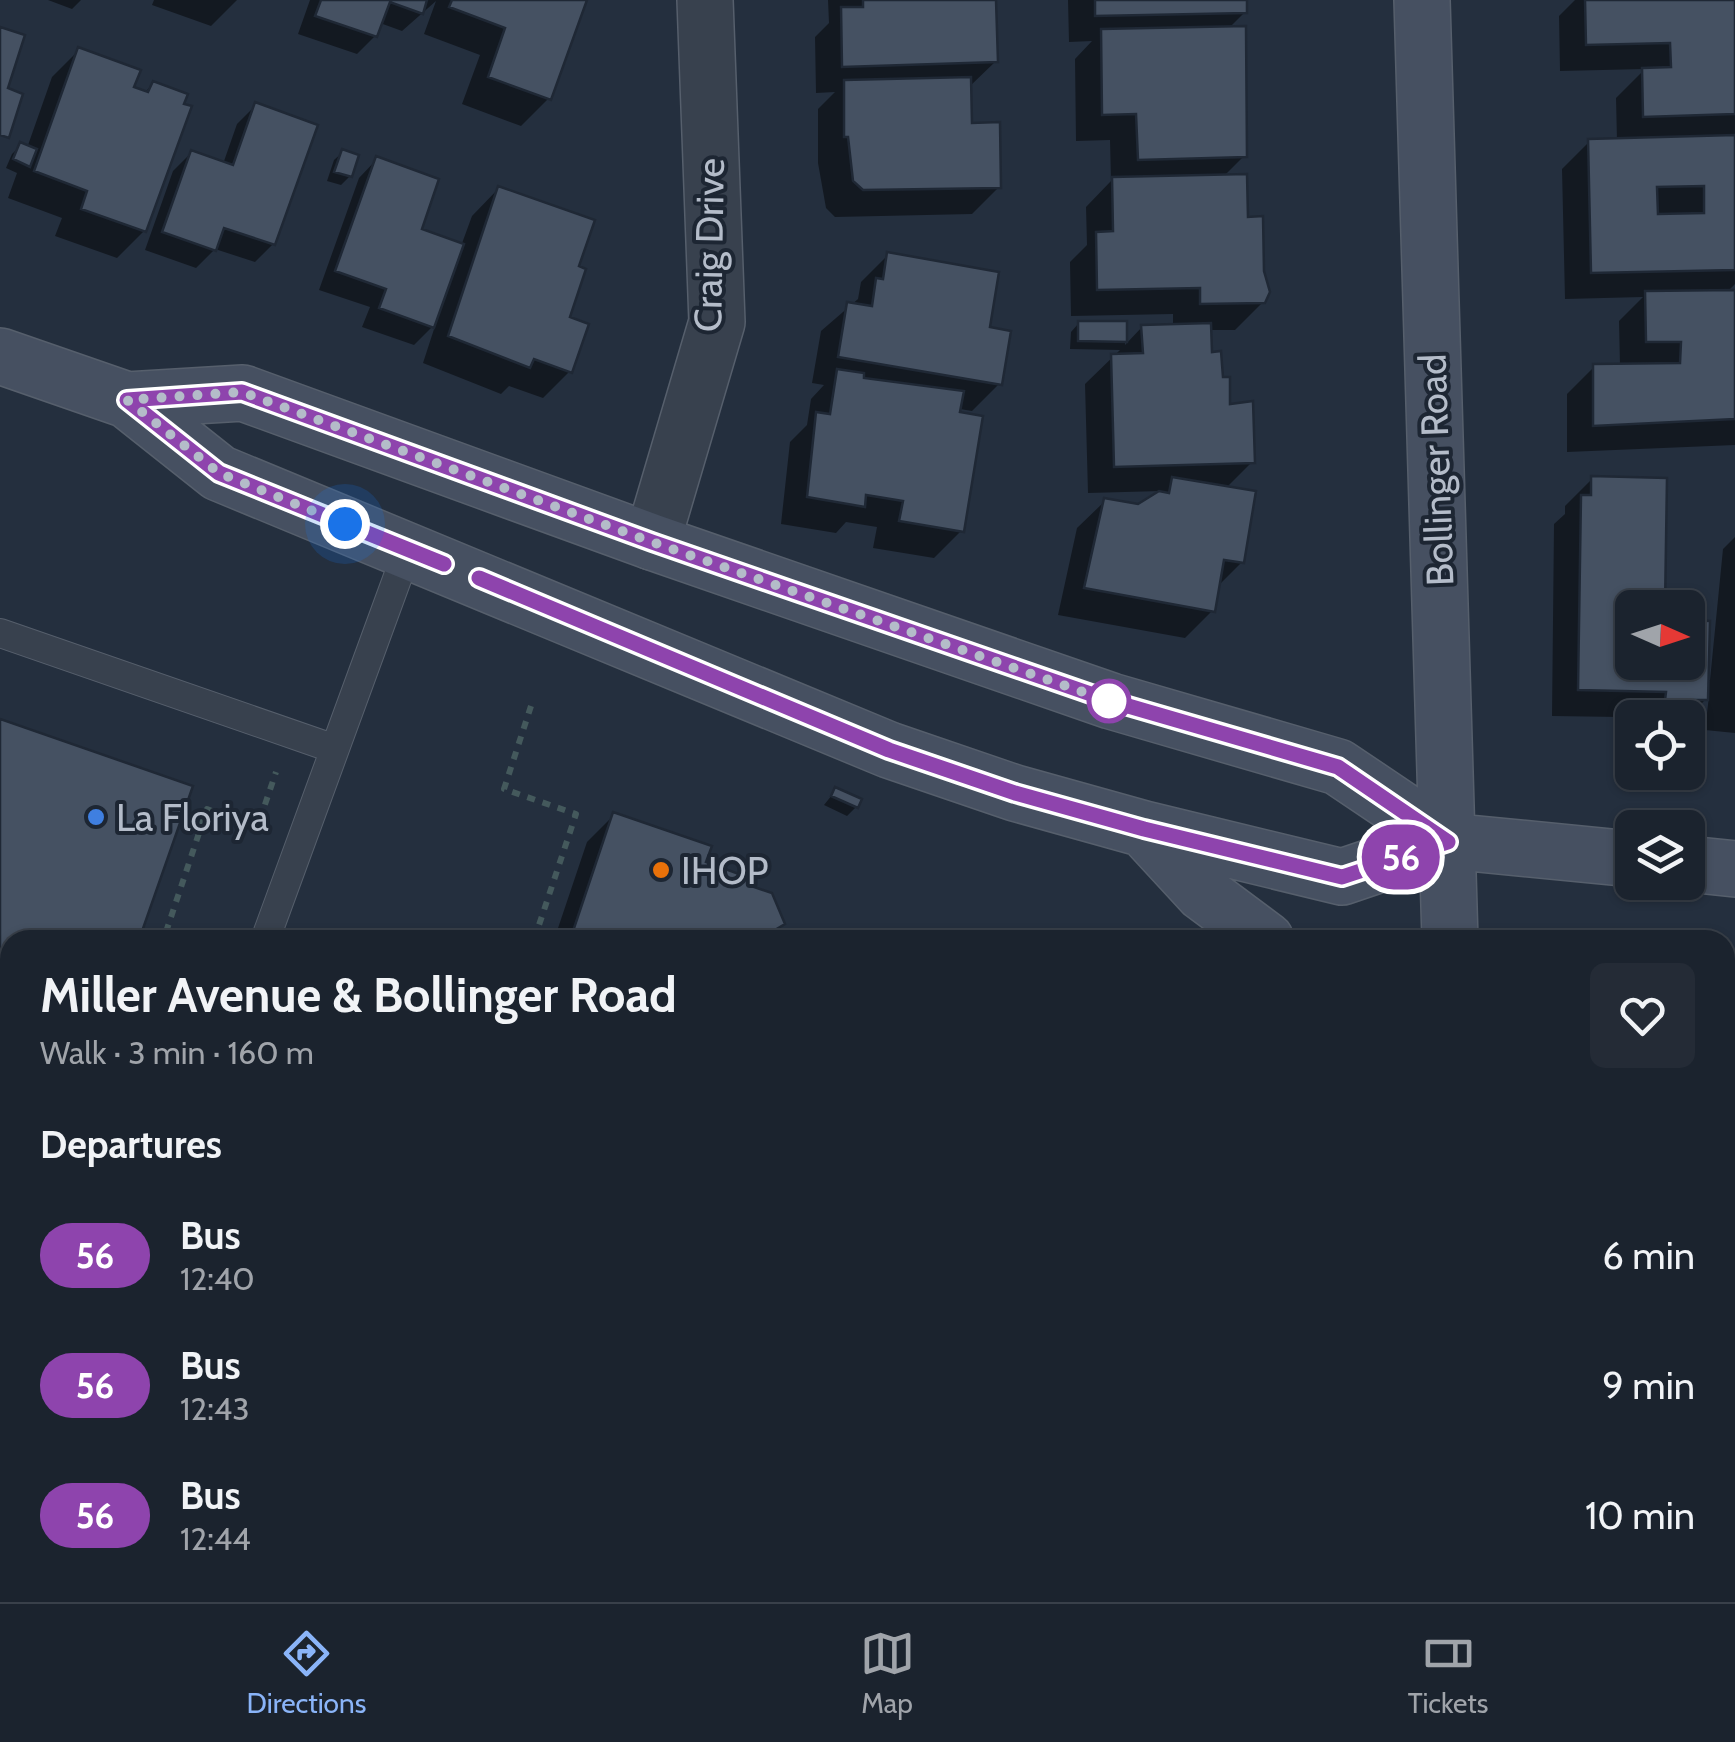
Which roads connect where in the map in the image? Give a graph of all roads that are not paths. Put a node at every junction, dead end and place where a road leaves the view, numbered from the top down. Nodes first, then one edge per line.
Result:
1 (705, 0) edge
2 (1422, 0) edge
3 (0, 356) edge
4 (127, 400) junction
5 (652, 542) junction
6 (408, 549) junction
7 (0, 633) edge
8 (332, 748) junction
9 (1144, 829) junction
10 (1448, 842) junction
11 (1615, 858) edge
12 (1705, 866) edge
13 (1735, 869) edge
14 (268, 930) edge
15 (1252, 930) edge
16 (1450, 930) edge

1 - 5 street, Craig Drive
2 - 10 main road, Bollinger Road
3 - 4 main road
4 - 5 main road
4 - 6 main road
5 - 10 main road
6 - 8 lane
6 - 9 main road
7 - 8 lane
8 - 14 lane
9 - 10 main road
9 - 15 main road
10 - 11 main road
10 - 16 main road, Bollinger Road
12 - 13 main road

